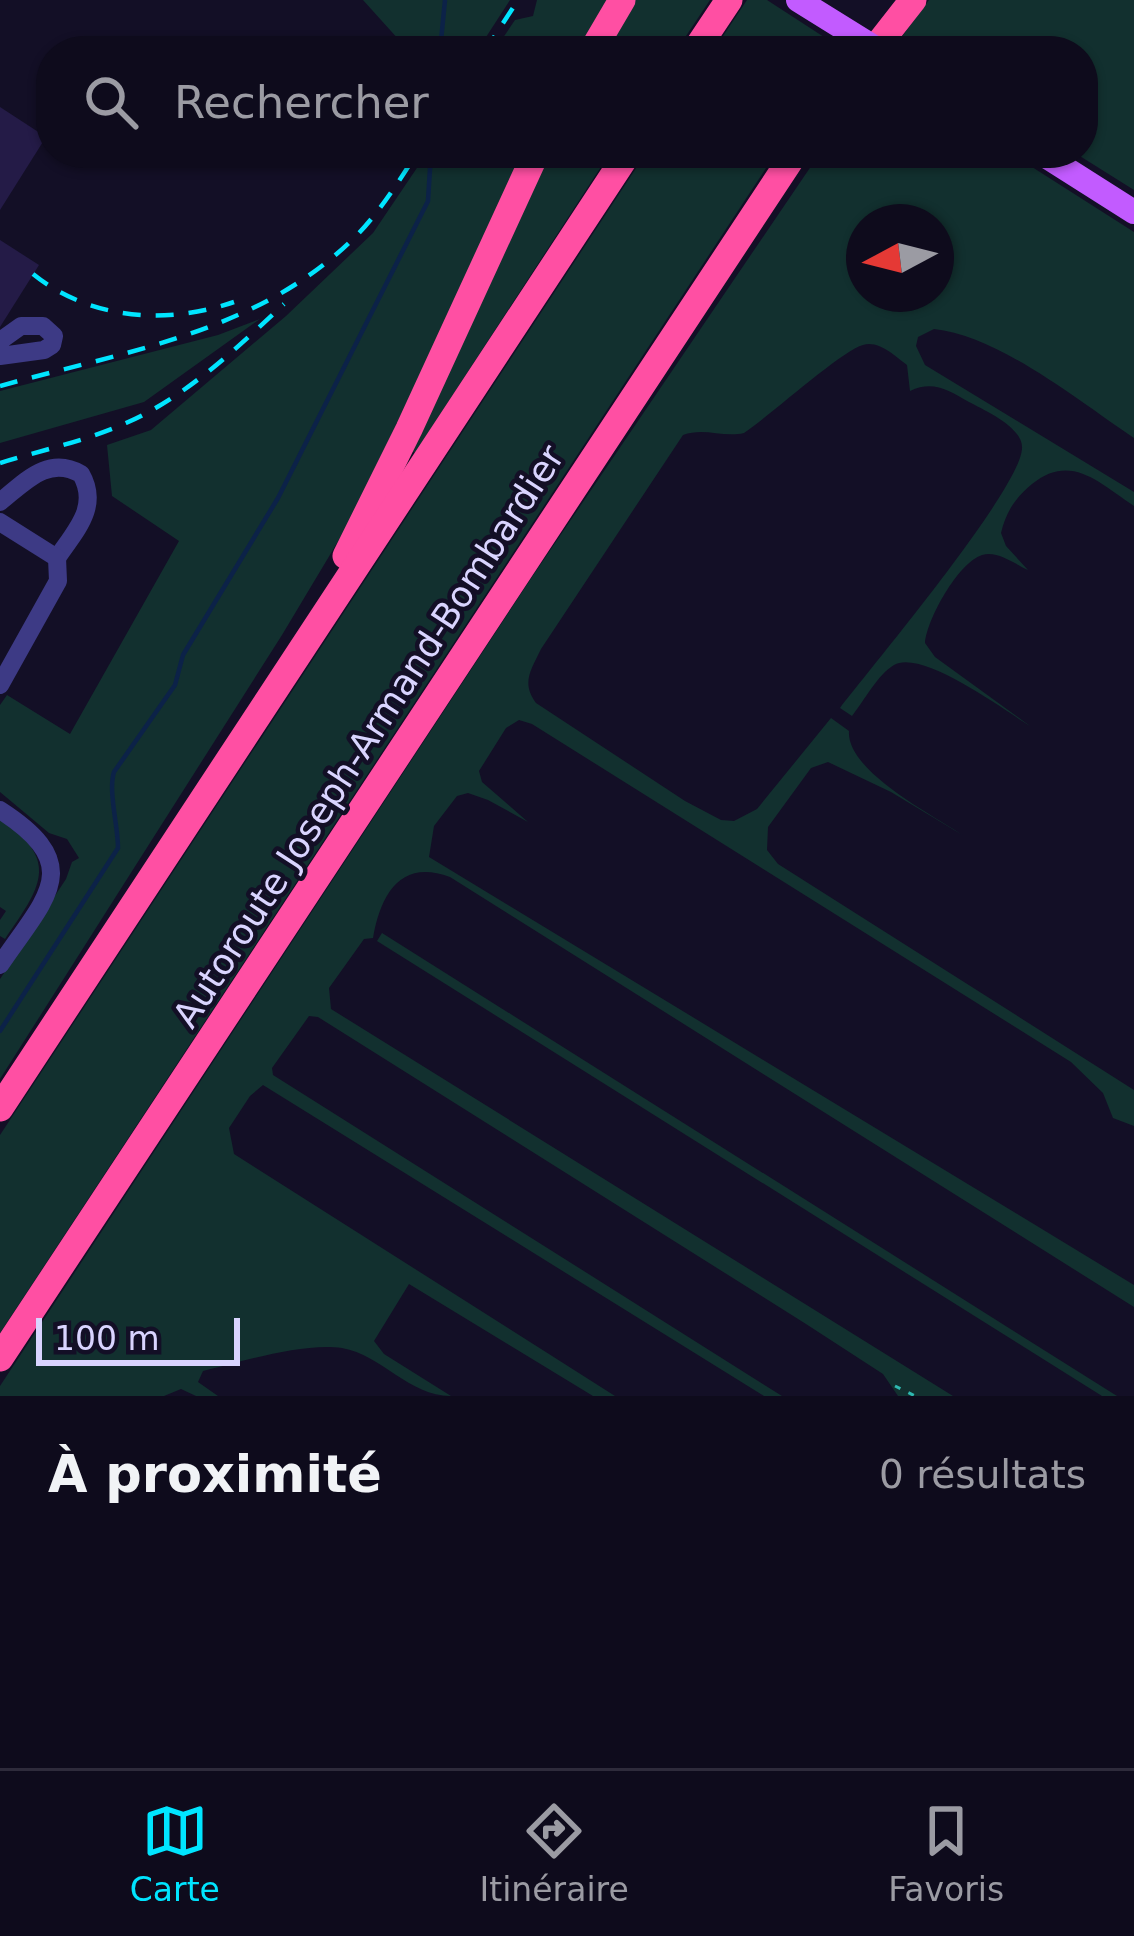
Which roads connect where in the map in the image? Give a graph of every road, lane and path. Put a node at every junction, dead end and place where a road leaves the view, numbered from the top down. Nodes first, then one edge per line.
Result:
1 (622, 0) edge
2 (729, 0) edge
3 (798, 0) edge
4 (895, 0) edge
5 (914, 0) edge
6 (601, 36) edge
7 (705, 36) edge
8 (853, 36) edge
9 (872, 36) edge
10 (887, 36) edge
11 (529, 168) edge
12 (618, 168) edge
13 (784, 168) edge
14 (1065, 168) edge
15 (1134, 212) edge
16 (0, 341) edge
17 (0, 356) edge
18 (0, 502) edge
19 (0, 522) edge
20 (57, 558) junction
21 (0, 638) edge
22 (304, 644) junction
23 (20, 650) junction
24 (0, 685) edge
25 (0, 810) edge
26 (3, 955) edge
27 (0, 1108) edge
28 (0, 1358) edge
29 (895, 1386) dead end
30 (915, 1396) edge

1 - 6 highway
2 - 7 highway
3 - 8 main road, bridge
4 - 9 highway
5 - 10 highway
11 - 22 highway
12 - 22 highway
13 - 28 highway, Autoroute Joseph-Armand-Bombardier
14 - 15 main road
16 - 17 street
18 - 20 street
19 - 20 street
20 - 23 street
21 - 23 street
22 - 27 highway
23 - 24 street
25 - 26 street
29 - 30 path

